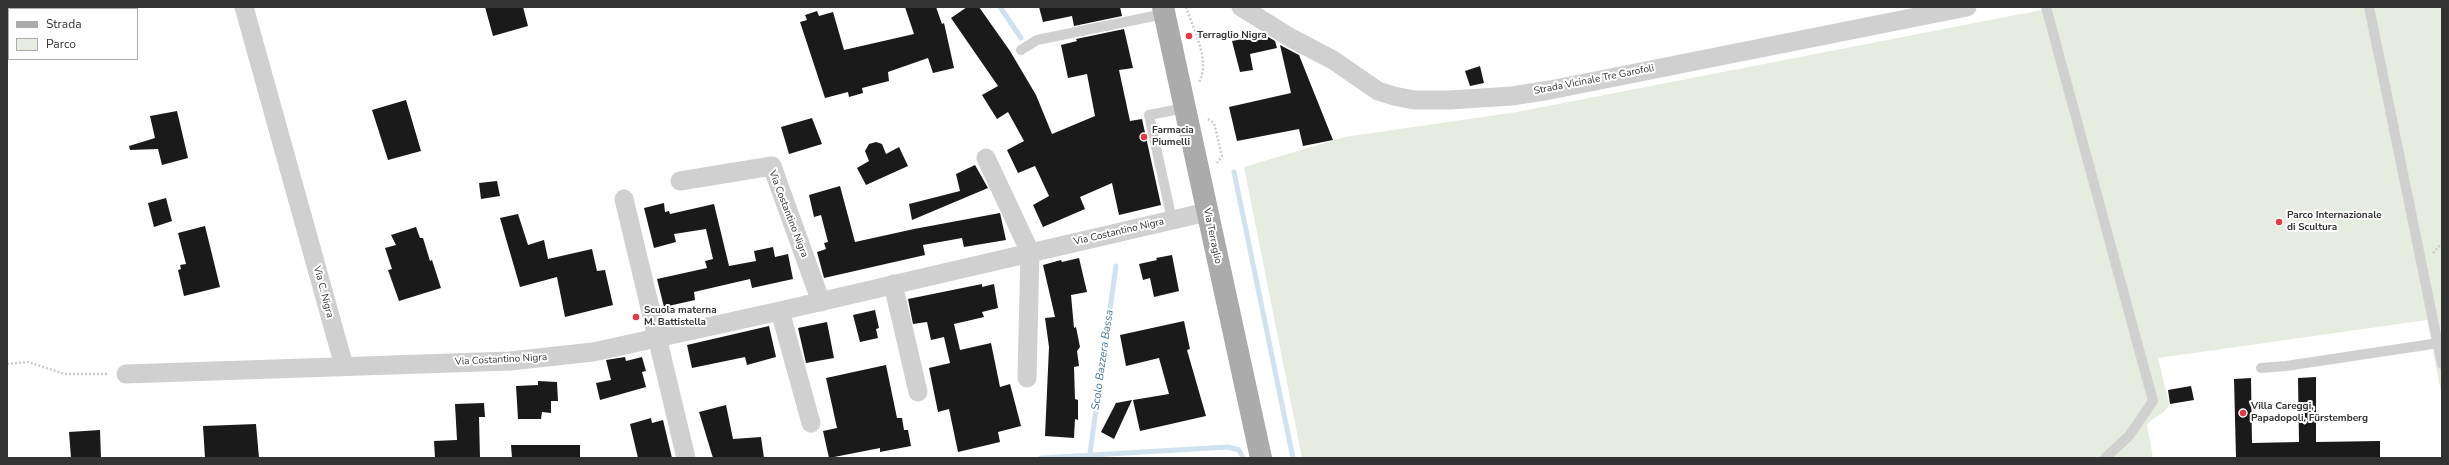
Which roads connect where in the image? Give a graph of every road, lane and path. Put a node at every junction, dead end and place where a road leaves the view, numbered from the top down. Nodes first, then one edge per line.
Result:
1 (244, 7) edge
2 (1241, 7) edge
3 (1967, 7) edge
4 (2046, 7) edge
5 (2369, 7) edge
6 (1163, 10) edge
7 (1021, 50) dead end
8 (1185, 108) junction
9 (986, 158) dead end
10 (680, 181) dead end
11 (624, 199) dead end
12 (1207, 212) junction
13 (1172, 220) junction
14 (1030, 252) junction
15 (893, 284) junction
16 (822, 302) junction
17 (780, 311) junction
18 (656, 338) junction
19 (2439, 343) junction
20 (7, 364) edge
21 (2442, 364) edge
22 (344, 366) junction
23 (2261, 368) dead end
24 (126, 374) joint
25 (1027, 378) dead end
26 (918, 392) dead end
27 (811, 423) dead end
28 (686, 458) edge
29 (1261, 458) edge
30 (2105, 458) edge

1 - 22 street, Via C. Nigra
2 - 3 street, Strada Vicinale Tre Garofoli
4 - 30 lane
5 - 19 lane
6 - 7 lane, Via Terraglio
6 - 8 main road, Via Terraglio
8 - 12 main road, Via Terraglio
8 - 13 lane
9 - 14 street
10 - 16 street, Via Costantino Nigra
11 - 18 street
12 - 13 street, Via Costantino Nigra
12 - 29 main road, Via Terraglio
13 - 14 street, Via Costantino Nigra
14 - 15 street, Via Costantino Nigra
14 - 25 street
15 - 16 street, Via Costantino Nigra
15 - 26 street
16 - 17 street, Via Costantino Nigra
17 - 18 street, Via Costantino Nigra
17 - 27 street
18 - 22 street, Via Costantino Nigra
18 - 28 street
19 - 21 lane
19 - 23 lane
20 - 24 path
22 - 24 street

